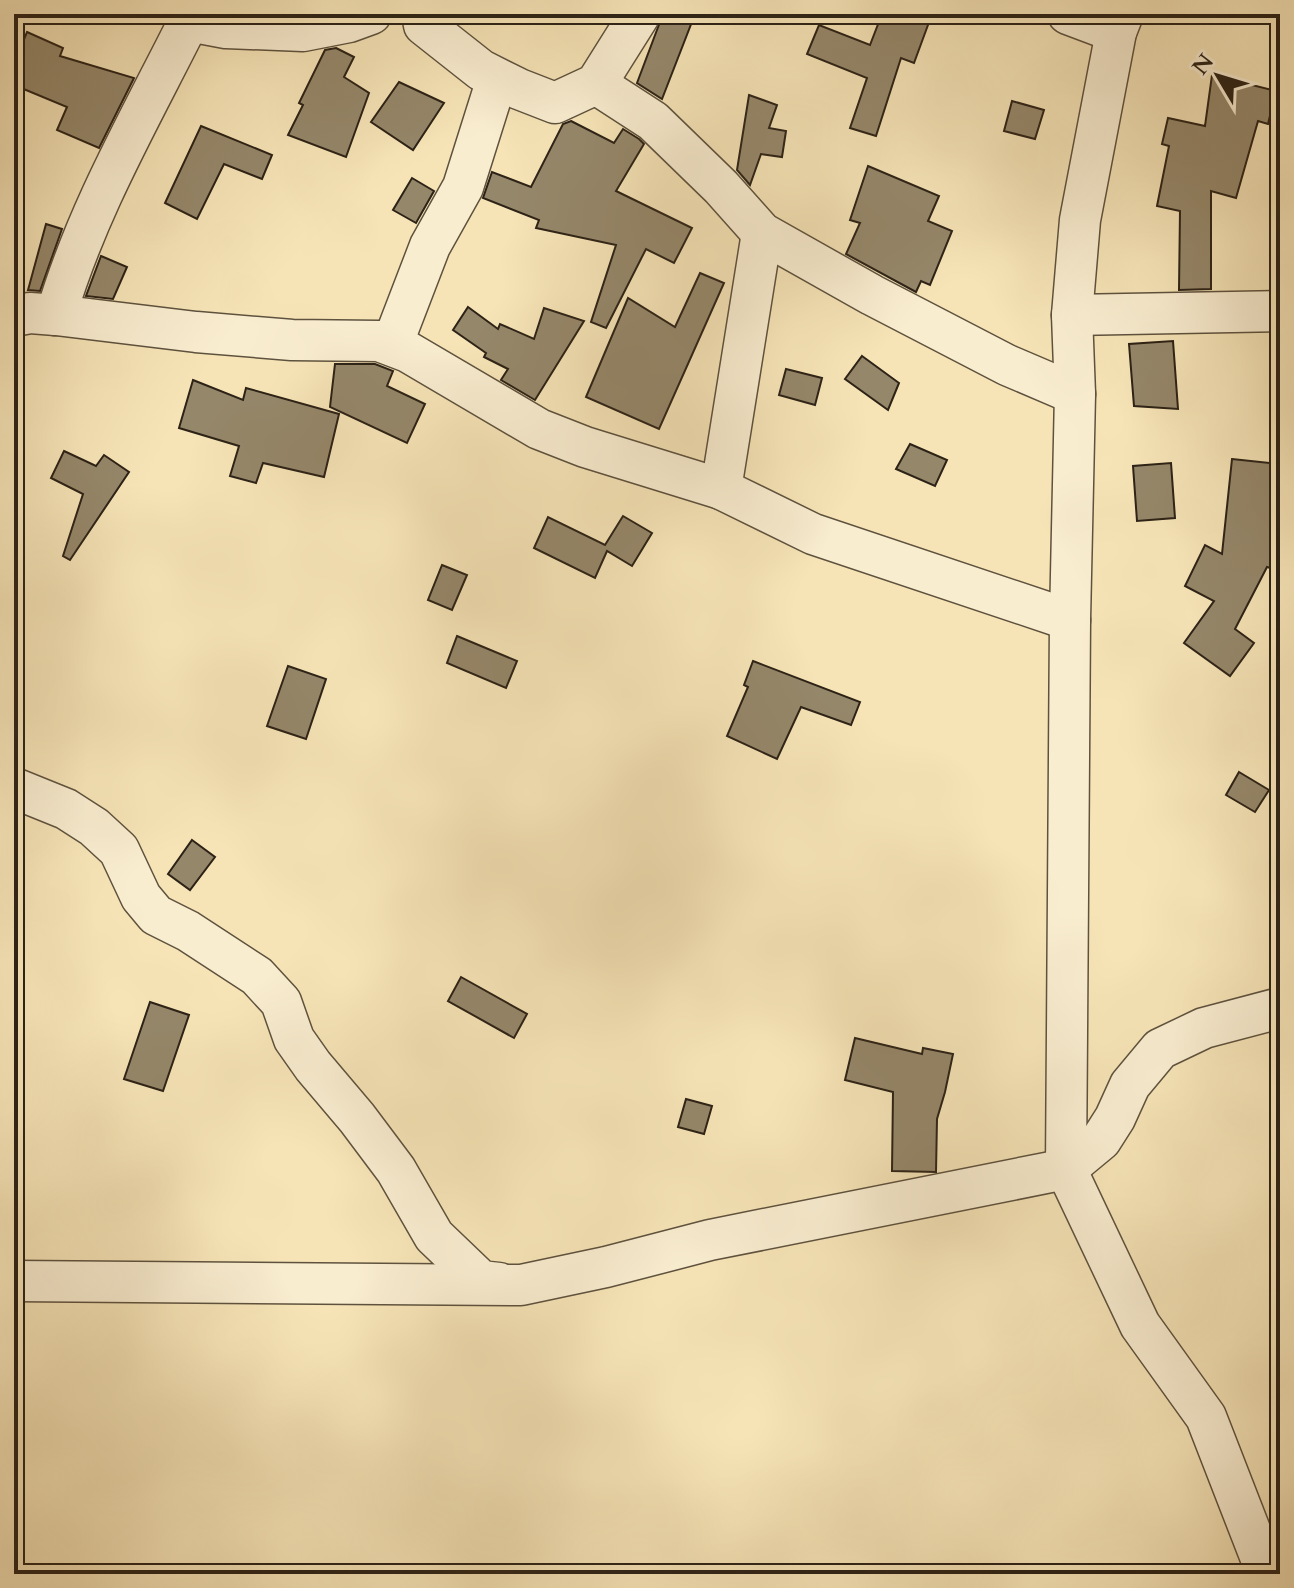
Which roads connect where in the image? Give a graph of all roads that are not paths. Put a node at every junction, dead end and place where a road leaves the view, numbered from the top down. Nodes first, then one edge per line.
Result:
1 (371, 14) edge
2 (422, 14) edge
3 (640, 14) edge
4 (1068, 14) edge
5 (185, 17) edge
6 (1120, 23) edge
7 (497, 79) junction
8 (596, 84) junction
9 (762, 233) junction
10 (1280, 311) edge
11 (56, 315) junction
12 (1072, 315) junction
13 (14, 316) edge
14 (392, 345) junction
15 (1075, 394) junction
16 (721, 489) junction
17 (1070, 620) junction
18 (14, 788) edge
19 (1280, 1008) edge
20 (1066, 1169) junction
21 (14, 1281) edge
22 (521, 1285) junction
23 (1267, 1574) edge

1 - 5 street
2 - 7 street
3 - 8 street
4 - 6 street
5 - 11 street
6 - 12 street
7 - 8 street
7 - 14 street
8 - 9 street
9 - 15 street
9 - 16 street
10 - 12 street
11 - 13 street
11 - 14 street
12 - 15 street
14 - 16 street
15 - 17 street
16 - 17 street
17 - 20 street
18 - 22 street
19 - 20 street
20 - 22 street
20 - 23 street
21 - 22 street

